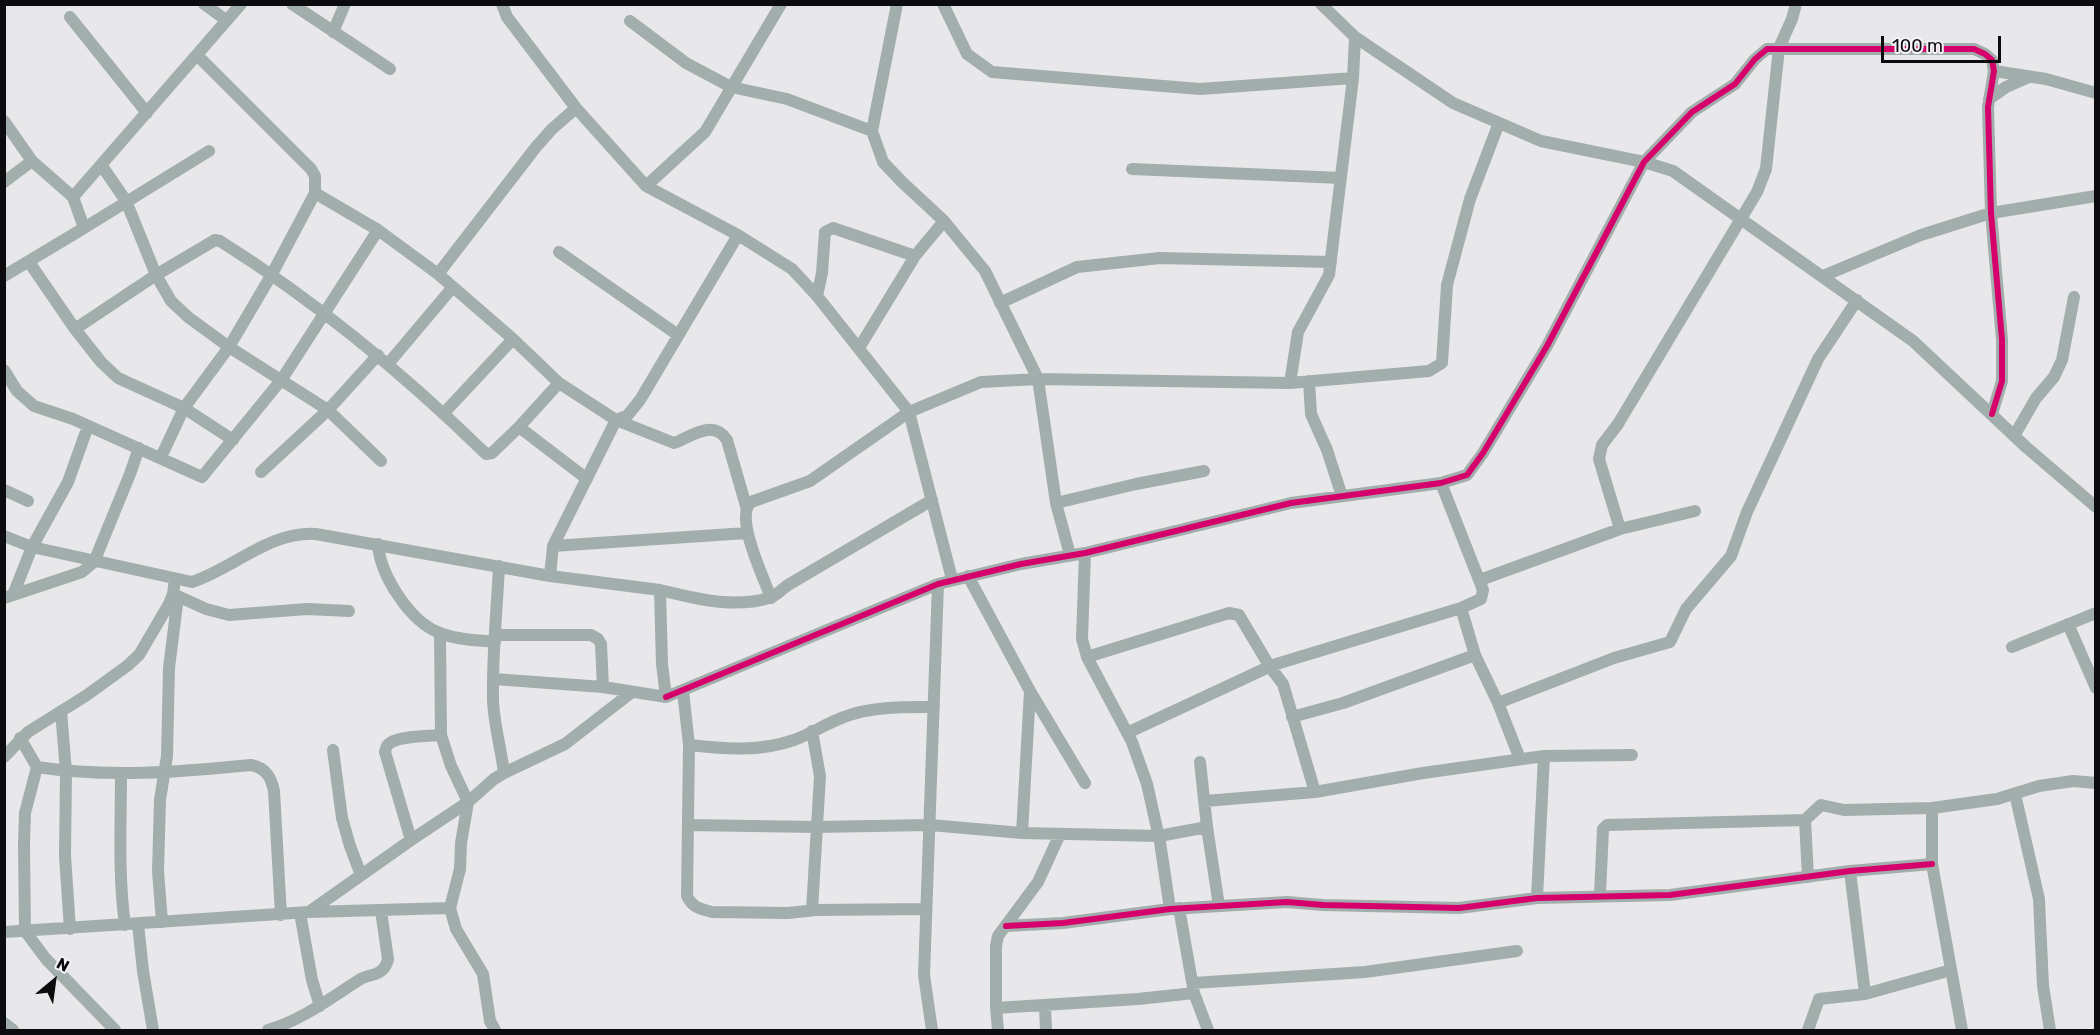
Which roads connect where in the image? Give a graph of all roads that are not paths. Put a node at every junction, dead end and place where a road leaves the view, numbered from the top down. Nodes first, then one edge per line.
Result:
1 (204, 4) edge
2 (241, 4) edge
3 (292, 4) edge
4 (345, 4) edge
5 (502, 4) edge
6 (782, 4) edge
7 (897, 4) edge
8 (943, 4) edge
9 (1321, 4) edge
10 (1796, 4) edge
11 (70, 17) dead end
12 (226, 20) junction
13 (630, 21) dead end
14 (333, 32) junction
15 (1354, 37) junction
16 (1779, 48) junction
17 (197, 55) junction
18 (390, 69) dead end
19 (1994, 71) junction
20 (2029, 77) junction
21 (1353, 78) junction
22 (731, 87) junction
23 (2096, 93) edge
24 (1989, 99) junction
25 (576, 108) junction
26 (147, 113) junction
27 (4, 121) edge
28 (1499, 123) junction
29 (872, 131) junction
30 (209, 151) dead end
31 (32, 161) junction
32 (1644, 162) junction
33 (102, 166) junction
34 (1132, 169) dead end
35 (1341, 178) junction
36 (4, 182) edge
37 (646, 186) junction
38 (315, 193) junction
39 (2096, 196) edge
40 (73, 197) junction
41 (126, 201) junction
42 (1991, 213) junction
43 (1743, 219) junction
44 (944, 221) junction
45 (84, 228) junction
46 (378, 230) junction
47 (738, 235) junction
48 (560, 252) dead end
49 (915, 256) junction
50 (29, 261) junction
51 (1331, 262) junction
52 (272, 274) junction
53 (438, 274) junction
54 (156, 275) junction
55 (4, 276) edge
56 (1823, 276) junction
57 (452, 288) junction
58 (817, 296) junction
59 (2074, 297) dead end
60 (1857, 300) junction
61 (1000, 303) junction
62 (324, 312) junction
63 (75, 329) junction
64 (678, 335) junction
65 (513, 339) junction
66 (229, 347) junction
67 (859, 348) junction
68 (378, 355) junction
69 (388, 364) junction
70 (4, 370) edge
71 (282, 379) junction
72 (1038, 379) junction
73 (1309, 381) junction
74 (558, 383) junction
75 (1290, 383) junction
76 (184, 408) junction
77 (328, 410) junction
78 (909, 412) junction
79 (444, 413) junction
80 (1992, 414) junction
81 (616, 420) junction
82 (88, 426) junction
83 (519, 427) junction
84 (2014, 436) junction
85 (233, 440) junction
86 (139, 448) junction
87 (161, 457) junction
88 (381, 461) dead end
89 (1204, 471) dead end
90 (261, 472) dead end
91 (586, 479) junction
92 (1441, 483) junction
93 (4, 490) edge
94 (1342, 496) junction
95 (932, 500) junction
96 (28, 501) dead end
97 (1056, 503) junction
98 (746, 506) junction
99 (2096, 507) edge
100 (1695, 511) dead end
101 (1620, 529) junction
102 (747, 533) junction
103 (4, 536) edge
104 (378, 544) junction
105 (554, 546) junction
106 (32, 547) junction
107 (1085, 553) junction
108 (1070, 555) junction
109 (94, 562) junction
110 (499, 566) junction
111 (550, 576) junction
112 (968, 576) junction
113 (175, 579) junction
114 (952, 579) junction
115 (1480, 580) junction
116 (938, 584) junction
117 (660, 590) junction
118 (175, 595) junction
119 (9, 596) edge
120 (771, 598) junction
121 (1461, 608) junction
122 (349, 611) dead end
123 (2096, 613) edge
124 (2068, 624) junction
125 (441, 634) junction
126 (495, 638) junction
127 (2012, 647) dead end
128 (1475, 655) junction
129 (1087, 657) junction
130 (1270, 667) junction
131 (494, 679) junction
132 (603, 687) junction
133 (2096, 688) edge
134 (683, 691) junction
135 (632, 692) junction
136 (1030, 692) junction
137 (666, 697) junction
138 (1498, 703) junction
139 (934, 707) junction
140 (61, 711) junction
141 (1292, 717) junction
142 (812, 731) junction
143 (1127, 733) junction
144 (441, 735) junction
145 (20, 738) junction
146 (689, 745) junction
147 (333, 750) dead end
148 (1632, 755) dead end
149 (1544, 756) junction
150 (4, 757) edge
151 (1520, 759) junction
152 (1200, 762) dead end
153 (37, 767) junction
154 (66, 772) junction
155 (504, 773) junction
156 (121, 774) junction
157 (165, 774) junction
158 (1085, 783) dead end
159 (2096, 783) edge
160 (1316, 792) junction
161 (2015, 794) junction
162 (1205, 801) junction
163 (468, 802) junction
164 (1932, 808) junction
165 (1805, 820) junction
166 (688, 825) junction
167 (930, 825) junction
168 (816, 827) junction
169 (1207, 827) junction
170 (1022, 833) junction
171 (1060, 834) junction
172 (1159, 836) junction
173 (411, 840) junction
174 (1932, 864) junction
175 (1850, 871) junction
176 (361, 875) junction
177 (1808, 877) junction
178 (1600, 895) junction
179 (1537, 898) junction
180 (1219, 906) junction
181 (450, 908) junction
182 (926, 909) junction
183 (1174, 909) junction
184 (812, 910) junction
185 (381, 911) junction
186 (305, 913) junction
187 (281, 915) junction
188 (162, 922) junction
189 (132, 924) junction
190 (1006, 926) junction
191 (70, 929) junction
192 (25, 931) junction
193 (4, 932) edge
194 (1517, 951) dead end
195 (1951, 970) junction
196 (1194, 988) junction
197 (1865, 994) junction
198 (1045, 1005) junction
199 (320, 1006) junction
200 (996, 1008) junction
201 (4, 1023) edge
202 (13, 1030) edge
203 (115, 1030) edge
204 (156, 1030) edge
205 (268, 1030) edge
206 (495, 1030) edge
207 (932, 1030) edge
208 (998, 1030) edge
209 (1046, 1030) edge
210 (1208, 1030) edge
211 (1809, 1030) edge
212 (1962, 1030) edge
213 (2050, 1030) edge

1 - 12 street
2 - 12 street
3 - 14 street
4 - 14 street
5 - 25 street
6 - 22 street
7 - 29 street
8 - 21 street
9 - 15 street
10 - 16 street
11 - 26 street
12 - 17 street
13 - 22 street
14 - 18 street
15 - 21 street
15 - 28 street
16 - 19 street
16 - 32 street
16 - 43 street
17 - 26 street
17 - 38 street
19 - 20 street
19 - 24 street
20 - 23 street
20 - 24 street
21 - 35 street
22 - 29 street
22 - 37 street
24 - 42 street
25 - 37 street
25 - 53 street
26 - 33 street
27 - 31 street
28 - 32 street
28 - 73 street
29 - 44 street
30 - 41 street
31 - 36 street
31 - 40 street
32 - 43 street
32 - 92 street
33 - 40 street
33 - 41 street
34 - 35 street
35 - 51 street
37 - 47 street
38 - 46 street
38 - 52 street
39 - 42 street
40 - 45 street
41 - 45 street
41 - 54 street
42 - 56 street
42 - 80 street
43 - 56 street
43 - 101 street
44 - 49 street
44 - 61 street
45 - 50 street
46 - 53 street
46 - 62 street
47 - 58 street
47 - 64 street
48 - 64 street
49 - 58 street
49 - 67 street
50 - 55 street
50 - 63 street
51 - 61 street
51 - 75 street
52 - 54 street
52 - 62 street
52 - 66 street
53 - 57 street
54 - 63 street
54 - 66 street
56 - 60 street
57 - 65 street
57 - 69 street
58 - 67 street
59 - 84 street
60 - 80 street
60 - 138 street
61 - 72 street
62 - 68 street
62 - 71 street
63 - 76 street
64 - 81 street
65 - 74 street
65 - 79 street
66 - 71 street
66 - 76 street
67 - 78 street
68 - 69 street
68 - 77 street
69 - 79 street
70 - 82 street
71 - 77 street
71 - 85 street
72 - 75 street
72 - 78 street
72 - 97 street
73 - 75 street
73 - 94 street
74 - 81 street
74 - 83 street
76 - 85 street
76 - 87 street
77 - 88 street
77 - 90 street
78 - 95 street
78 - 98 street
79 - 83 street
80 - 84 street
81 - 91 street
81 - 98 street
82 - 86 street
82 - 106 street
83 - 91 street
84 - 99 street
85 - 87 street
86 - 87 street
86 - 109 street
89 - 97 street
91 - 105 street
92 - 94 street
92 - 115 street
93 - 96 street
94 - 107 street
95 - 114 street
95 - 120 street
97 - 108 street
98 - 102 street
100 - 101 street
101 - 115 street
102 - 105 street
102 - 120 street
103 - 106 street
104 - 110 street
104 - 113 street
104 - 125 street
105 - 111 street
106 - 109 street
106 - 119 street
107 - 108 street
107 - 129 street
108 - 112 street
109 - 113 street
109 - 119 street
110 - 111 street
110 - 126 street
111 - 117 street
112 - 114 street
112 - 136 street
113 - 118 street
114 - 116 street
115 - 121 street
116 - 134 street
116 - 139 street
117 - 120 street
117 - 137 street
118 - 122 street
118 - 140 street
118 - 157 street
121 - 128 street
121 - 130 street
123 - 124 street
124 - 127 street
124 - 133 street
125 - 126 street
125 - 144 street
126 - 131 street
126 - 132 street
128 - 138 street
128 - 141 street
129 - 130 street
129 - 143 street
130 - 141 street
130 - 143 street
131 - 132 street
131 - 155 street
132 - 135 street
134 - 137 street
134 - 146 street
135 - 137 street
135 - 155 street
136 - 158 street
136 - 170 street
138 - 151 street
139 - 142 street
139 - 167 street
140 - 145 street
140 - 154 street
141 - 160 street
142 - 146 street
142 - 168 street
143 - 172 street
144 - 163 street
144 - 173 street
145 - 150 street
145 - 153 street
146 - 166 street
147 - 176 street
148 - 149 street
149 - 151 street
149 - 179 street
151 - 160 street
152 - 162 street
153 - 154 street
153 - 192 street
154 - 156 street
154 - 191 street
155 - 163 street
156 - 157 street
156 - 189 street
157 - 187 street
157 - 188 street
159 - 161 street
160 - 162 street
161 - 164 street
161 - 213 street
162 - 169 street
163 - 173 street
163 - 181 street
164 - 165 street
164 - 174 street
165 - 177 street
165 - 178 street
166 - 168 street
166 - 184 street
167 - 168 street
167 - 170 street
167 - 182 street
168 - 184 street
169 - 172 street
169 - 180 street
170 - 171 street
171 - 172 street
171 - 190 street
172 - 183 street
173 - 176 street
174 - 175 street
174 - 195 street
175 - 177 street
175 - 197 street
176 - 186 street
177 - 178 street
178 - 179 street
179 - 180 street
180 - 183 street
181 - 185 street
181 - 206 street
182 - 184 street
182 - 207 street
183 - 190 street
183 - 196 street
185 - 186 street
185 - 199 street
186 - 187 street
186 - 199 street
187 - 188 street
188 - 189 street
189 - 191 street
189 - 204 street
190 - 200 street
191 - 192 street
192 - 193 street
192 - 203 street
194 - 196 street
195 - 197 street
195 - 212 street
196 - 198 street
196 - 210 street
197 - 211 street
198 - 200 street
198 - 209 street
199 - 205 street
200 - 208 street
201 - 202 street

